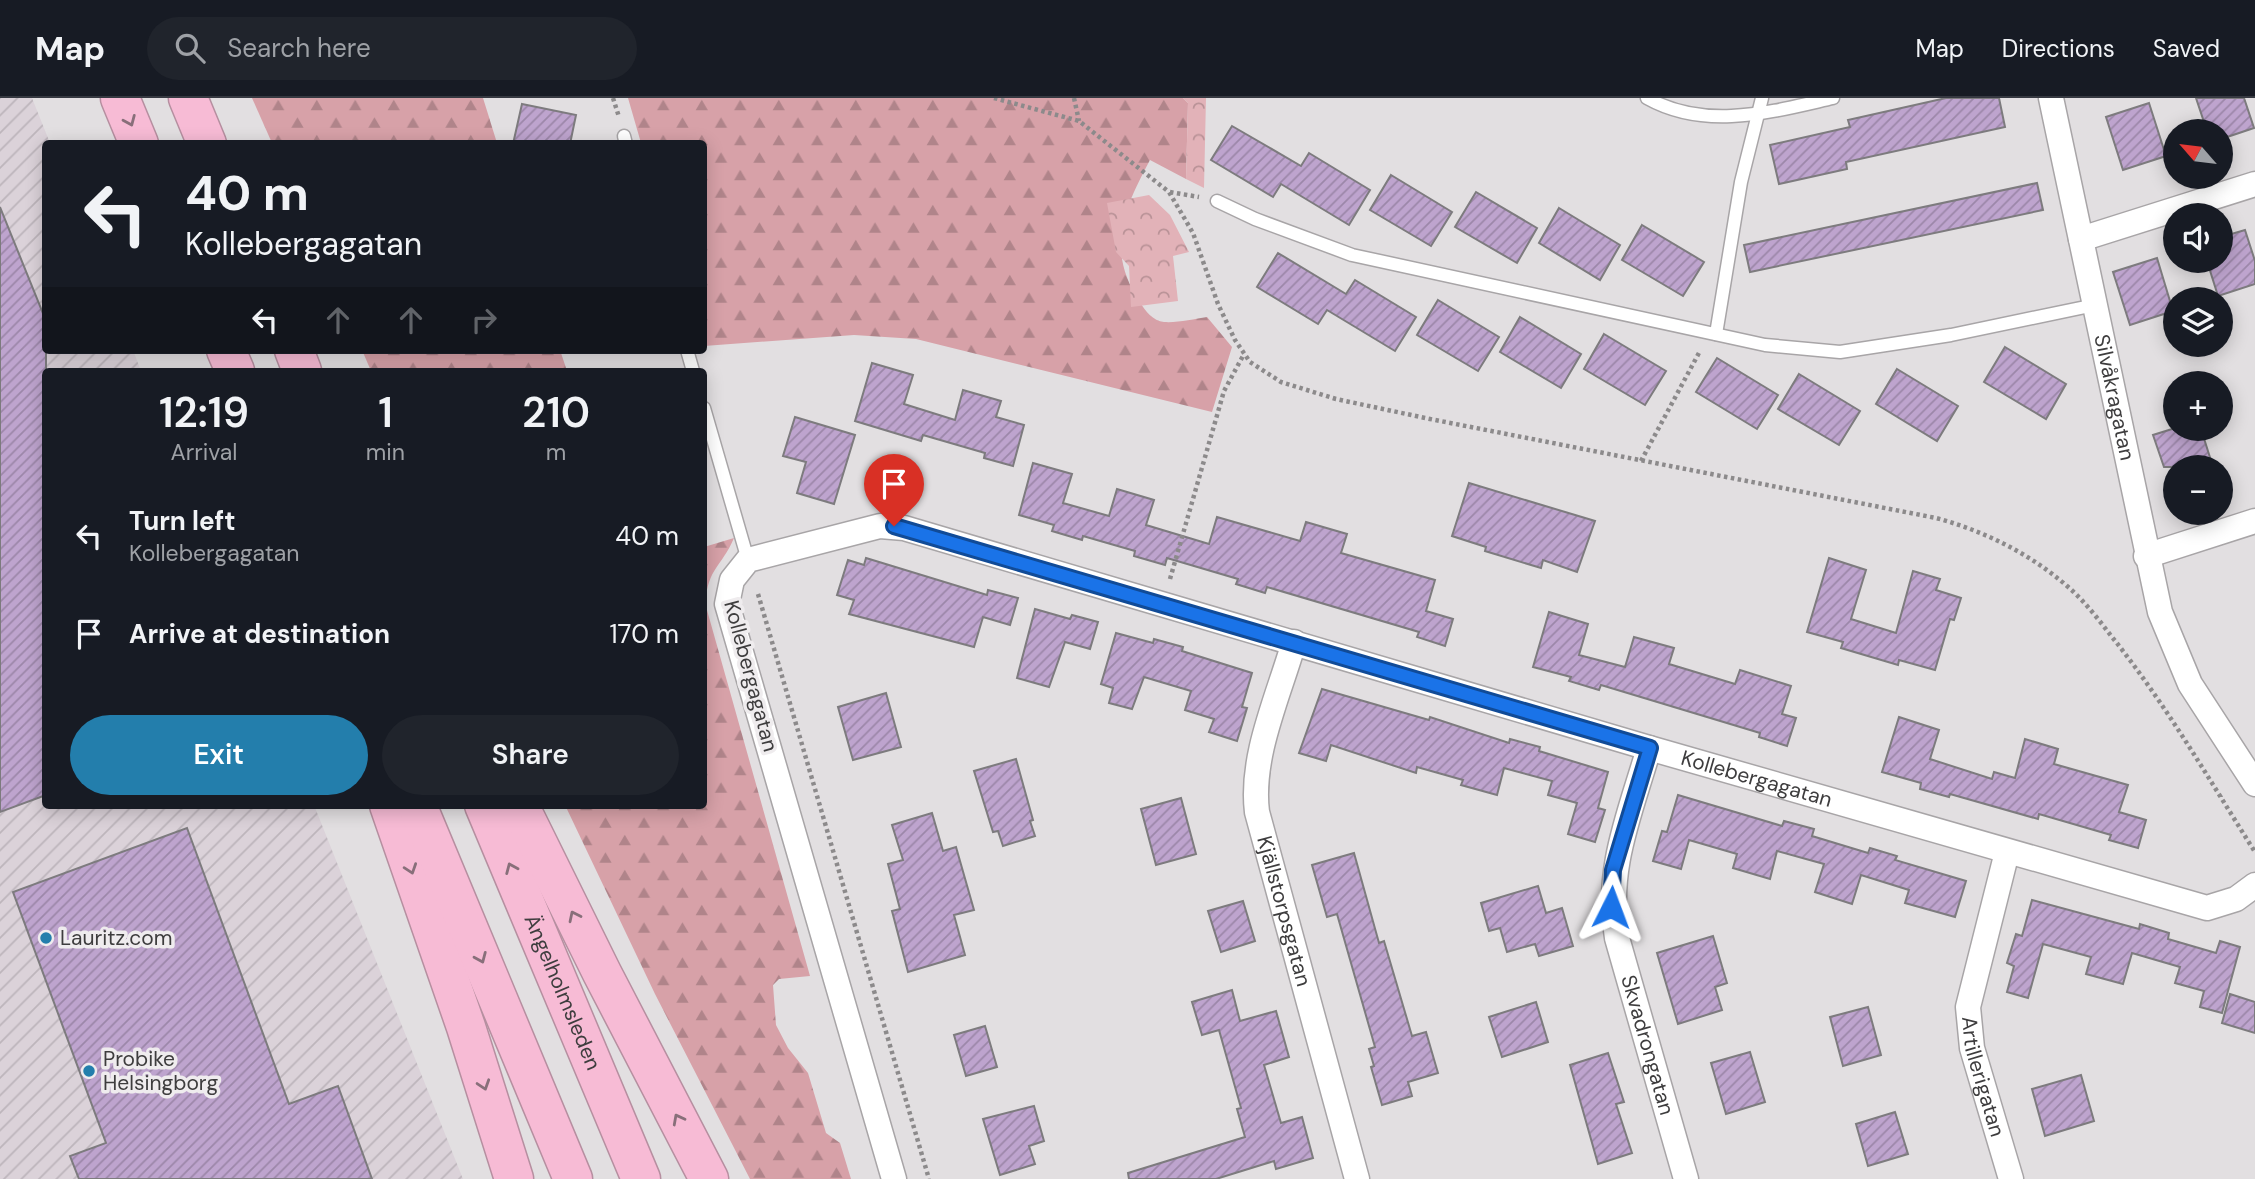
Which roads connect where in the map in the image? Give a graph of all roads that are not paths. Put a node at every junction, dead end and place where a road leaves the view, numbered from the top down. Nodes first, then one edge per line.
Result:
1 (120, 98) edge
2 (188, 98) edge
3 (1647, 98) edge
4 (1762, 98) edge
5 (1833, 98) edge
6 (2051, 98) edge
7 (1758, 115) junction
8 (137, 140) edge
9 (205, 140) edge
10 (2255, 184) edge
11 (1217, 201) road end
12 (2081, 239) junction
13 (2095, 305) junction
14 (1713, 334) junction
15 (707, 418) edge
16 (2255, 521) edge
17 (2146, 556) junction
18 (748, 560) junction
19 (1294, 642) junction
20 (1650, 748) junction
21 (2255, 784) edge
22 (390, 809) edge
23 (419, 809) edge
24 (486, 809) edge
25 (521, 809) edge
26 (2007, 852) junction
27 (2255, 885) edge
28 (514, 1179) edge
29 (573, 1179) edge
30 (641, 1179) edge
31 (709, 1179) edge
32 (894, 1179) edge
33 (1357, 1179) edge
34 (1686, 1179) edge
35 (2011, 1179) edge

1 -> 8 highway
2 - 9 highway
3 - 7 lane
4 - 7 lane
5 - 7 lane
6 - 12 street, Silvåkragatan
7 - 14 lane
10 - 12 street
11 - 14 lane
12 - 13 street, Silvåkragatan
13 - 14 lane
13 - 17 street, Silvåkragatan
15 - 18 lane
16 - 17 street
17 - 21 street, Silvåkragatan
18 - 19 street, Kollebergagatan
18 - 32 street, Kollebergagatan
19 - 20 street, Kollebergagatan
19 - 33 street, Kjällstorpsgatan
20 - 26 street, Kollebergagatan
20 - 34 street, Skvadrongatan
22 -> 28 highway
23 -> 29 highway
30 -> 24 highway, Ängelholmsleden
31 -> 25 highway
26 - 27 street, Kollebergagatan
26 - 35 street, Artillerigatan

